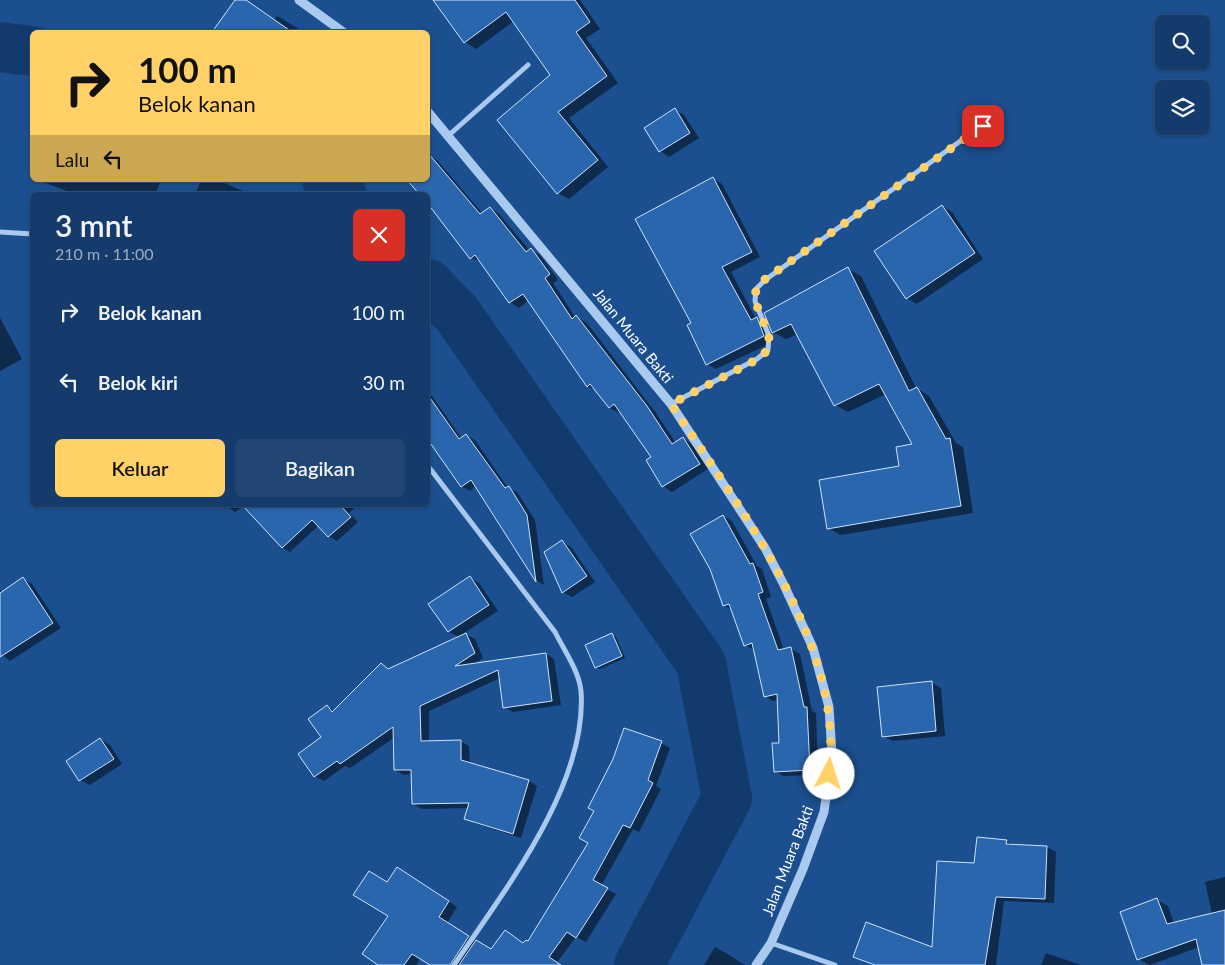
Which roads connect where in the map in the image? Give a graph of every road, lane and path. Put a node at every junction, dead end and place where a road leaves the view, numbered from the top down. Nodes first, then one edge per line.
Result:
1 (299, 0) edge
2 (340, 30) edge
3 (528, 64) dead end
4 (430, 114) edge
5 (983, 126) dead end
6 (450, 135) junction
7 (0, 232) edge
8 (30, 234) edge
9 (671, 404) junction
10 (430, 469) edge
11 (771, 942) junction
12 (454, 965) edge
13 (756, 965) edge
14 (835, 965) edge

1 - 2 street
3 - 6 street
4 - 6 street, Jalan Muara Bakti
5 - 9 street
6 - 9 street, Jalan Muara Bakti
7 - 8 street
9 - 11 street, Jalan Muara Bakti
10 - 12 street
11 - 13 street, Jalan Muara Bakti
11 - 14 street

